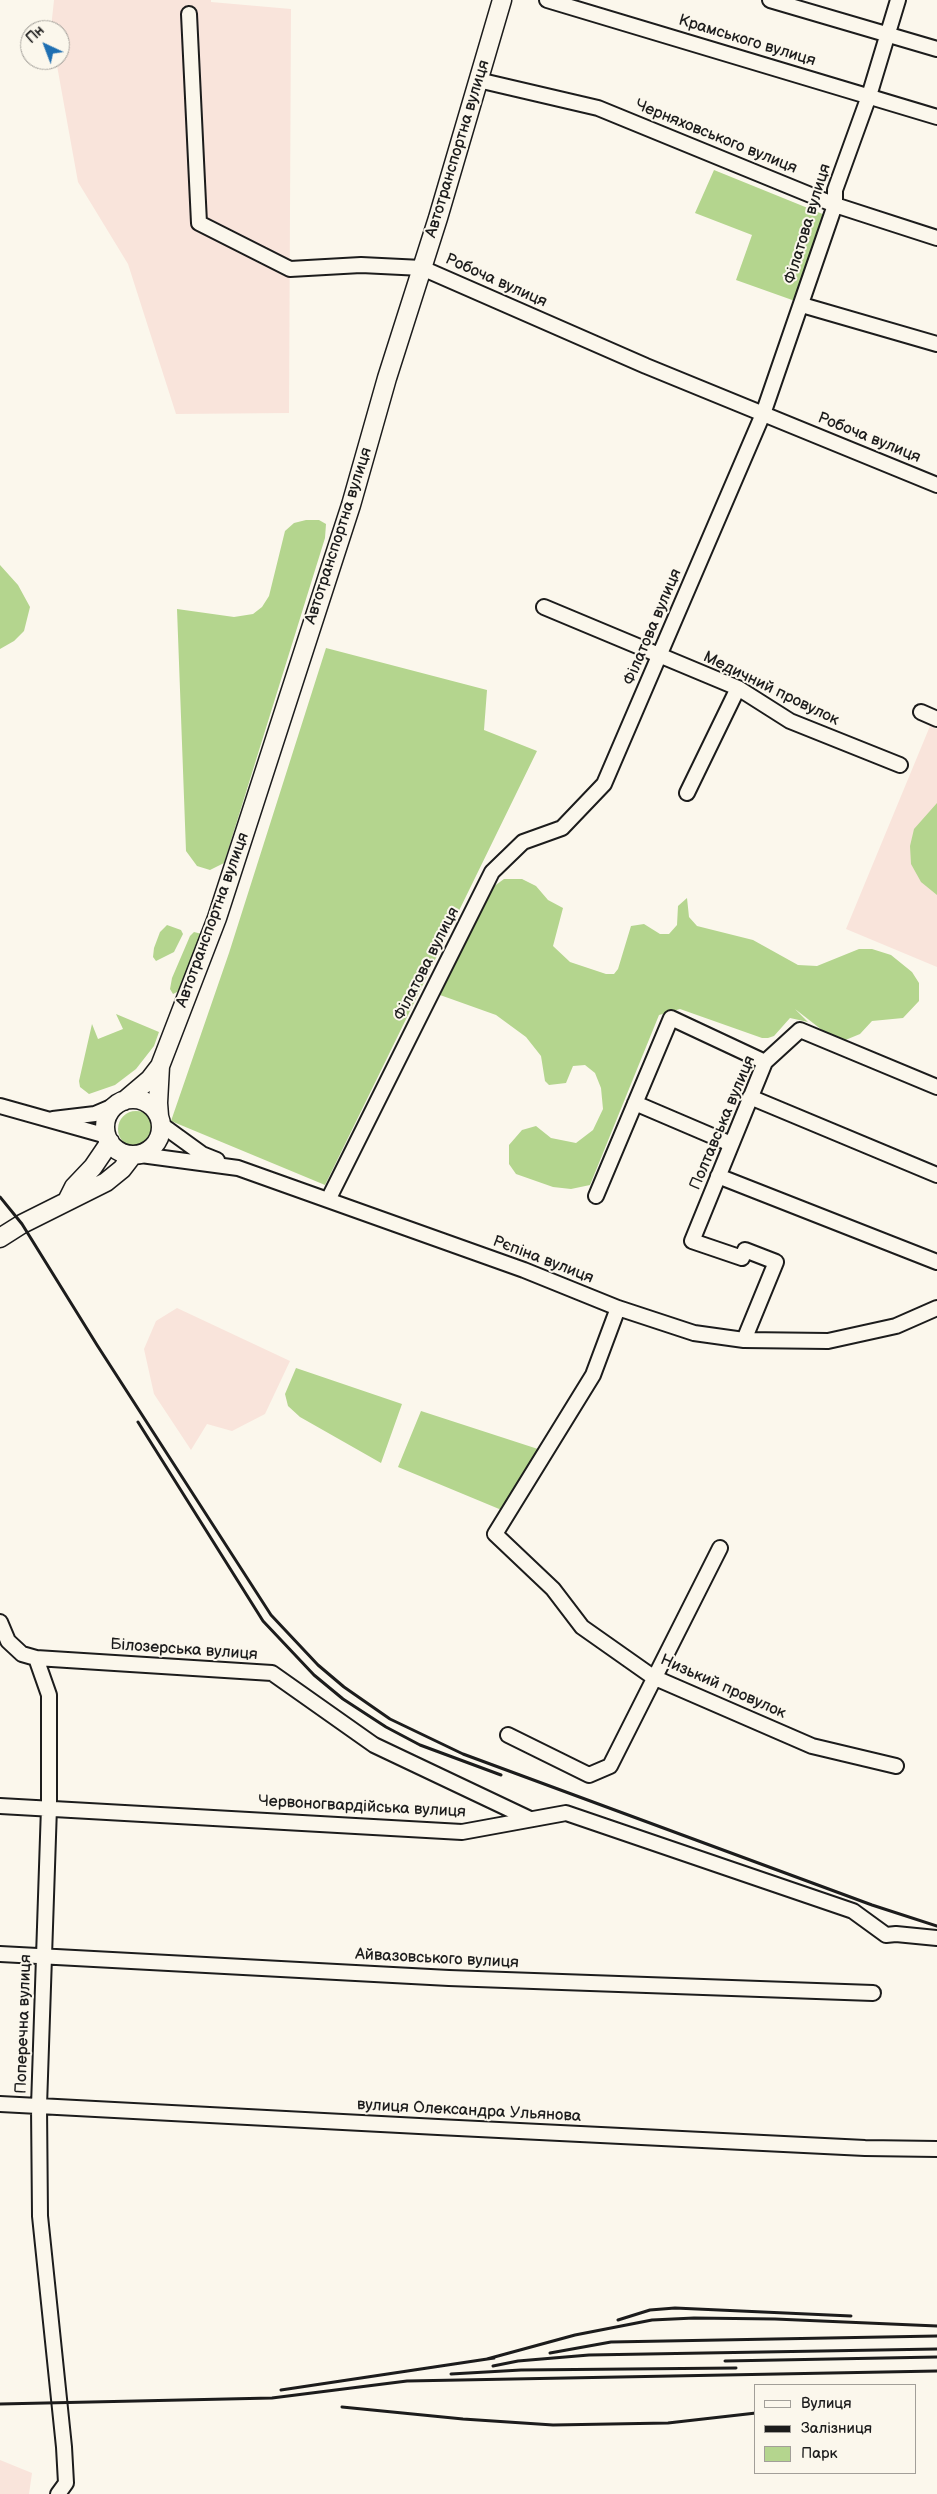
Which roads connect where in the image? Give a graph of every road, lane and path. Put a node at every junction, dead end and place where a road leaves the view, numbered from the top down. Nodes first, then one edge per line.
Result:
1 (502, 0) edge
2 (546, 0) edge
3 (770, 0) edge
4 (898, 0) edge
5 (189, 14) dead end
6 (887, 34) junction
7 (937, 49) edge
8 (478, 80) junction
9 (869, 96) junction
10 (937, 117) edge
11 (835, 205) junction
12 (937, 238) edge
13 (422, 268) junction
14 (802, 305) junction
15 (937, 344) edge
16 (763, 414) junction
17 (937, 485) edge
18 (544, 607) dead end
19 (659, 657) junction
20 (738, 688) junction
21 (921, 712) dead end
22 (937, 719) edge
23 (900, 765) dead end
24 (687, 793) dead end
25 (765, 1062) junction
26 (160, 1066) junction
27 (937, 1087) edge
28 (750, 1097) junction
29 (120, 1103) junction
30 (635, 1103) junction
31 (0, 1106) edge
32 (43, 1119) junction
33 (160, 1121) junction
34 (108, 1139) junction
35 (731, 1144) junction
36 (136, 1155) junction
37 (238, 1168) junction
38 (937, 1175) edge
39 (718, 1176) junction
40 (596, 1196) dead end
41 (328, 1200) junction
42 (67, 1202) junction
43 (0, 1237) edge
44 (937, 1262) edge
45 (618, 1308) junction
46 (937, 1308) edge
47 (744, 1340) junction
48 (720, 1548) dead end
49 (0, 1622) edge
50 (36, 1658) junction
51 (655, 1678) junction
52 (508, 1735) dead end
53 (896, 1766) dead end
54 (0, 1806) edge
55 (49, 1807) junction
56 (530, 1819) junction
57 (937, 1938) edge
58 (0, 1954) edge
59 (45, 1956) junction
60 (873, 1993) dead end
61 (0, 2104) edge
62 (38, 2106) junction
63 (937, 2149) edge
64 (62, 2488) edge
65 (76, 2494) edge

1 - 8 main road, Автотранспортна вулиця
2 - 9 street, Крамського вулиця
3 - 6 street
4 - 6 street, Філатова вулиця
5 - 13 street, Робоча вулиця
6 - 7 street
6 - 9 street, Філатова вулиця
8 - 11 street, Черняховського вулиця
8 - 13 main road, Автотранспортна вулиця
9 - 10 street, Крамського вулиця
9 - 11 street, Філатова вулиця
11 - 12 street, Черняховського вулиця
11 - 14 street, Філатова вулиця
13 - 16 street, Робоча вулиця
13 - 26 main road, Автотранспортна вулиця
14 - 15 street
14 - 16 street, Філатова вулиця
16 - 17 street, Робоча вулиця
16 - 19 street, Філатова вулиця
18 - 19 street, Медичний провулок
19 - 20 street, Медичний провулок
19 - 41 street, Філатова вулиця
20 - 23 street, Медичний провулок
20 - 24 street
21 - 22 street
25 - 27 street, Полтавська вулиця
25 - 28 street, Полтавська вулиця
25 - 30 street
26 - 29 main road
26 - 33 main road
28 - 35 street, Полтавська вулиця
28 - 38 street
29 - 32 street
29 - 33 main road
29 - 34 main road
30 - 35 street
30 - 40 street
31 - 32 street
32 - 34 street
33 - 36 main road
33 - 37 street
34 - 36 main road
34 - 42 main road
35 - 39 street, Полтавська вулиця
36 - 37 street, Рєпіна вулиця
36 - 42 main road
37 - 41 street, Рєпіна вулиця
39 - 44 street
39 - 47 street, Полтавська вулиця
41 - 45 street, Рєпіна вулиця
42 - 43 main road
45 - 47 street, Рєпіна вулиця
45 - 51 street, Низький провулок
46 - 47 street, Рєпіна вулиця
48 - 51 street
49 - 50 street
50 - 55 street, Поперечна вулиця
50 - 56 street, Білозерська вулиця
51 - 52 street
51 - 53 street, Низький провулок
54 - 55 street, Червоногвардійська вулиця
55 - 56 street, Червоногвардійська вулиця
55 - 59 street, Поперечна вулиця
56 - 57 street, Червоногвардійська вулиця
58 - 59 street, Айвазовського вулиця
59 - 60 street, Айвазовського вулиця
59 - 62 street, Поперечна вулиця
61 - 62 street, вулиця Олександра Ульянова
62 - 63 street, вулиця Олександра Ульянова
62 - 64 street, Поперечна вулиця
64 - 65 street

